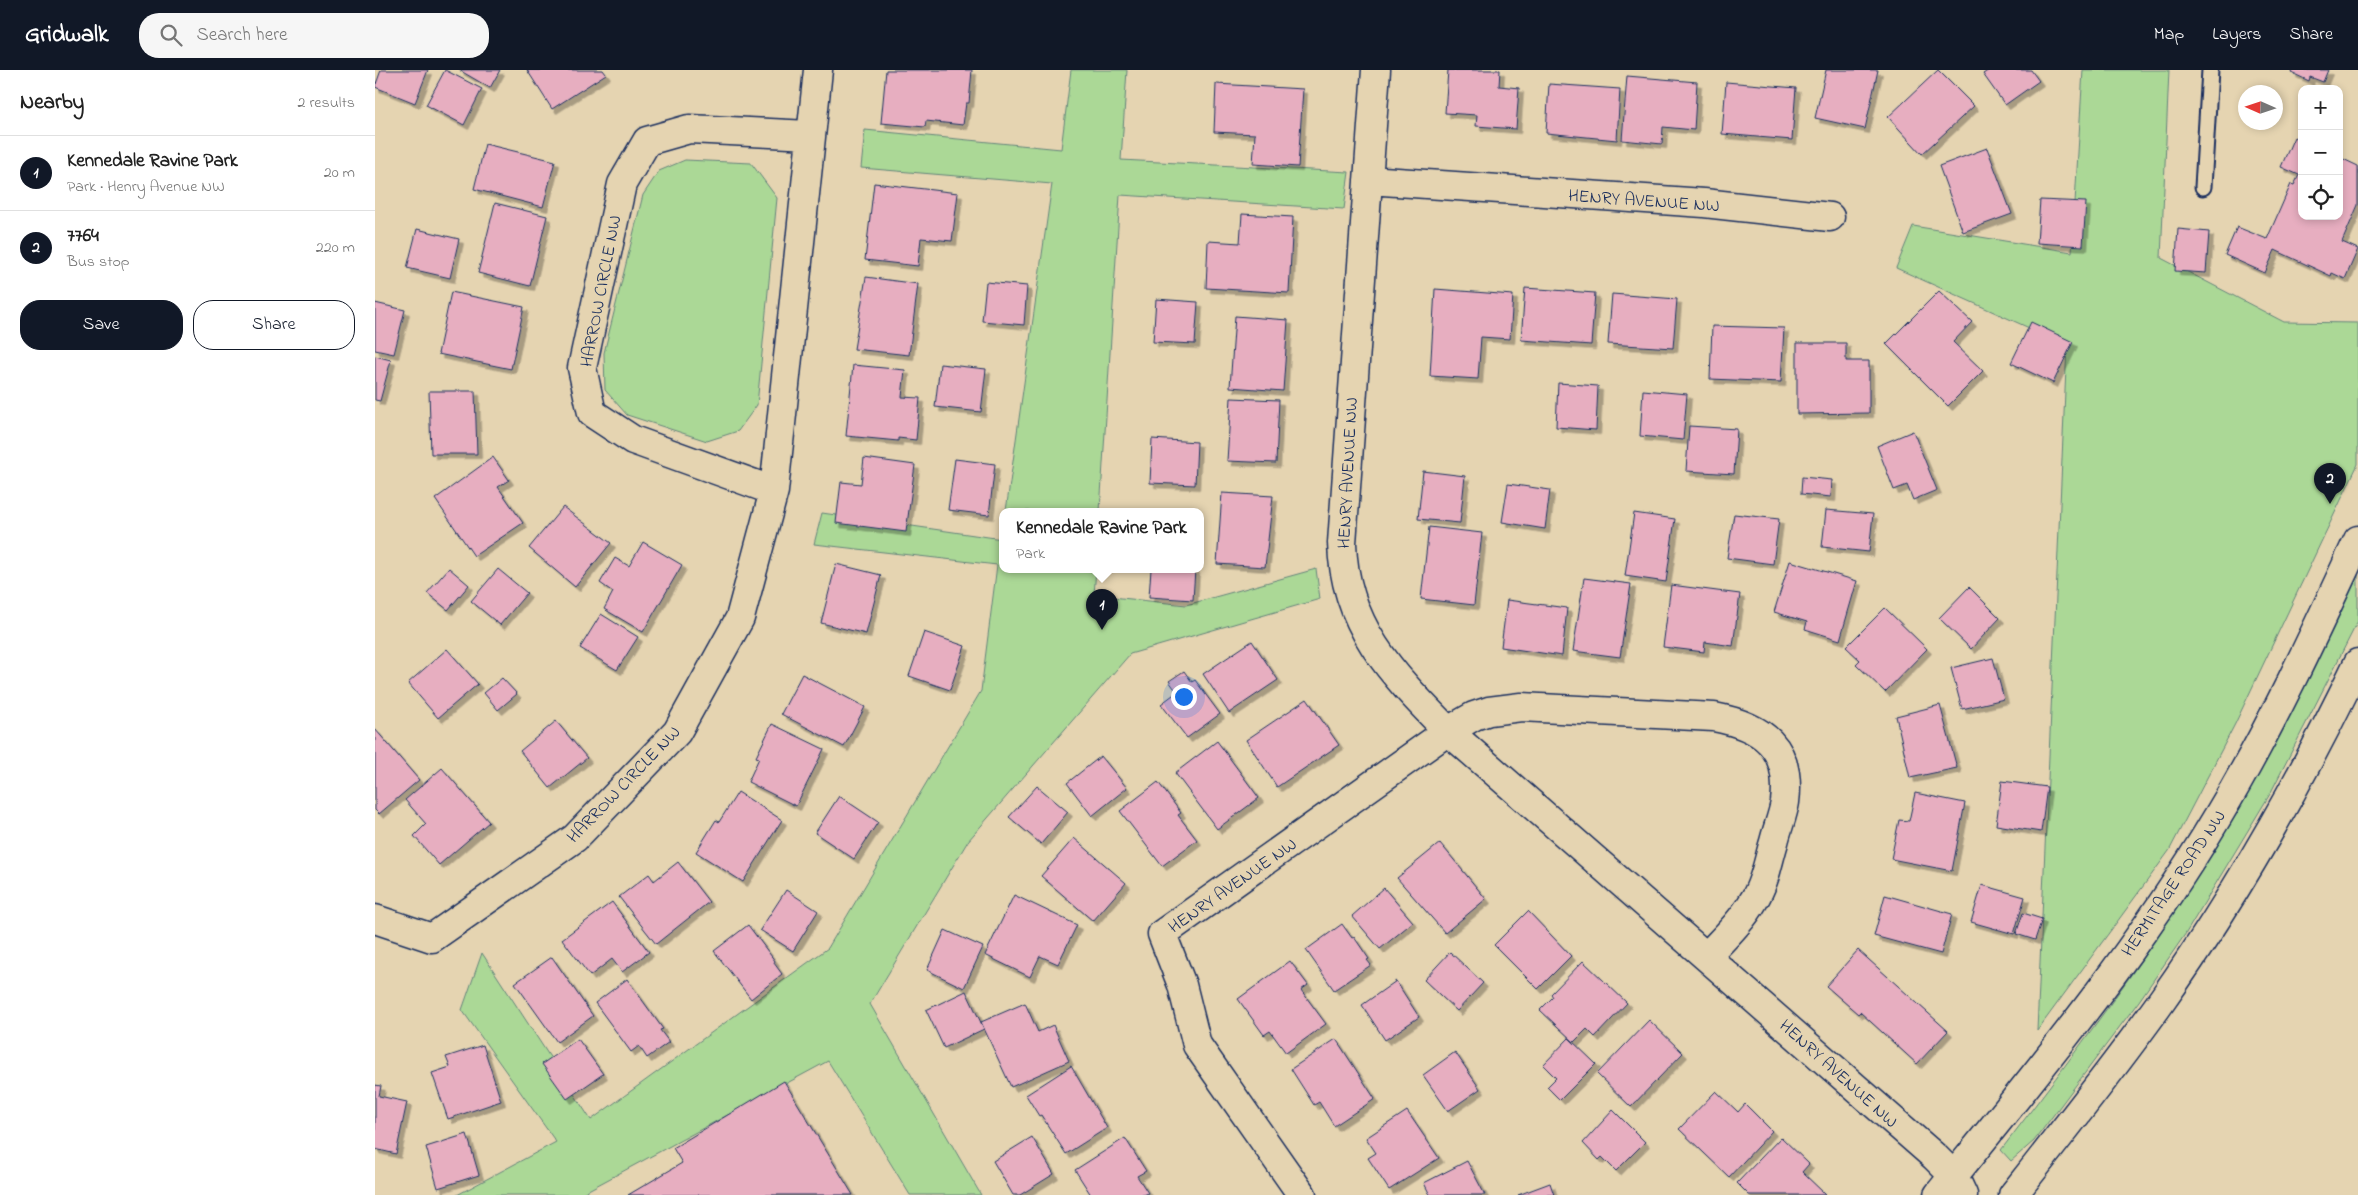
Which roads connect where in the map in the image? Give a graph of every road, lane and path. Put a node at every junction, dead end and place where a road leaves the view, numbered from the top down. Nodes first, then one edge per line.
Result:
1 (818, 70) edge
2 (1376, 70) edge
3 (2210, 70) edge
4 (809, 135) junction
5 (1368, 180) junction
6 (2203, 187) dead end
7 (1830, 217) dead end
8 (774, 491) junction
9 (2358, 540) edge
10 (2358, 663) edge
11 (1448, 731) junction
12 (375, 919) edge
13 (1707, 956) junction
14 (1952, 1189) edge
15 (1302, 1195) edge
16 (2013, 1195) edge

1 - 4 street, HARROW CIRCLE NW
2 - 5 street, HENRY AVENUE NW
3 - 6 lane
4 - 8 street, HARROW CIRCLE NW
4 - 8 street, HARROW CIRCLE NW
5 - 7 street, HENRY AVENUE NW
5 - 11 street, HENRY AVENUE NW
8 - 12 street, HARROW CIRCLE NW
9 - 14 street, HERMITAGE ROAD NW
10 - 16 street
11 - 13 street, HENRY AVENUE NW
11 - 13 street, HENRY AVENUE NW
11 - 15 street, HENRY AVENUE NW
13 - 14 street, HENRY AVENUE NW

